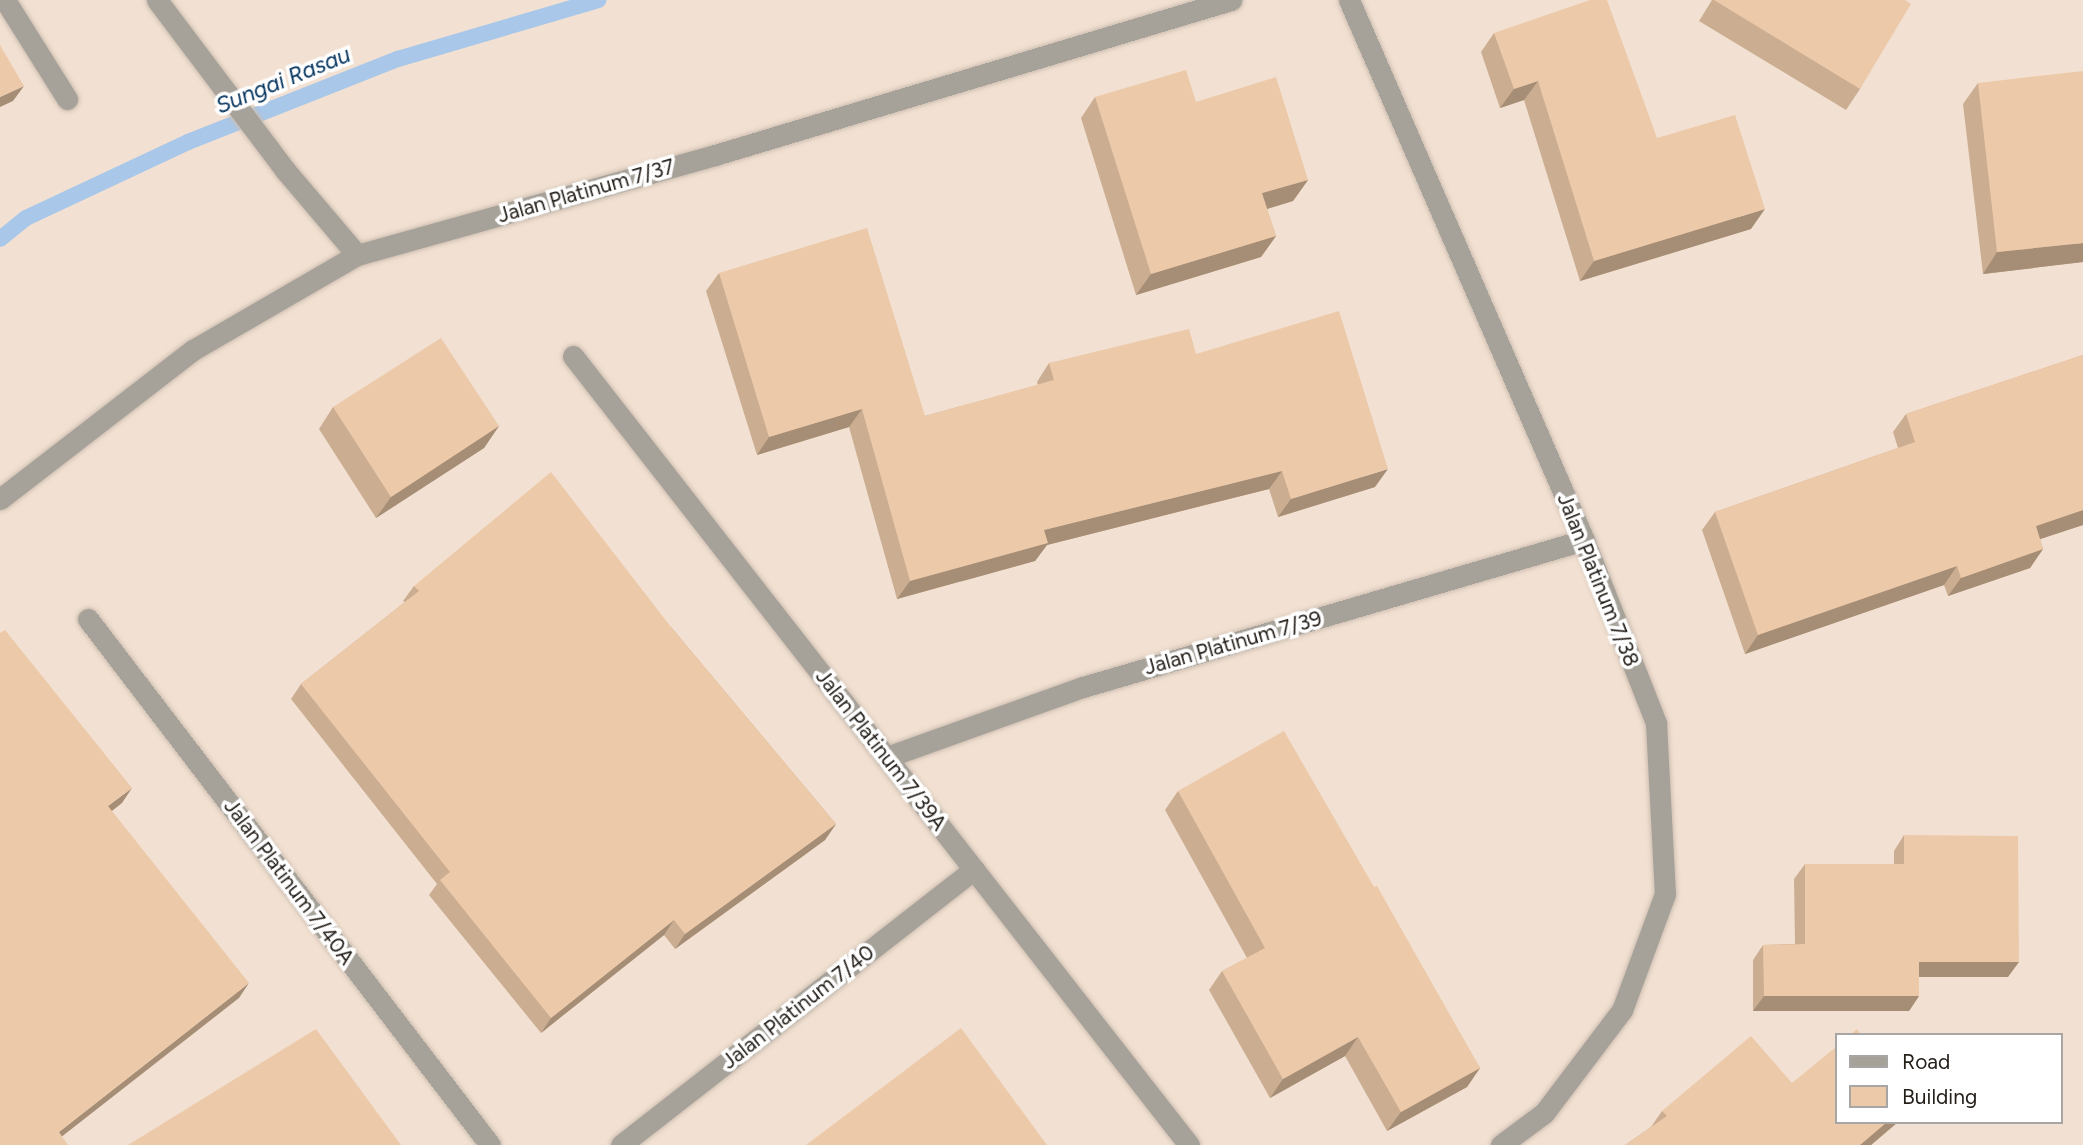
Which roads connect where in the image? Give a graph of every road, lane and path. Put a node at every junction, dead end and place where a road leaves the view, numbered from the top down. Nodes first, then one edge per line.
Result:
1 (5, 0) edge
2 (157, 0) edge
3 (1231, 0) edge
4 (1349, 0) edge
5 (67, 99) dead end
6 (357, 255) junction
7 (573, 356) dead end
8 (0, 499) edge
9 (1584, 540) junction
10 (88, 619) dead end
11 (887, 757) junction
12 (974, 869) junction
13 (490, 1145) edge
14 (621, 1145) edge
15 (1189, 1145) edge
16 (1502, 1145) edge

1 - 5 street
2 - 6 street
3 - 6 street, Jalan Platinum 7/37
4 - 9 street, Jalan Platinum 7/38
6 - 8 street, Jalan Platinum 7/37
7 - 11 street, Jalan Platinum 7/39A
9 - 11 street, Jalan Platinum 7/39
9 - 16 street, Jalan Platinum 7/38
10 - 13 street, Jalan Platinum 7/40A
11 - 12 street, Jalan Platinum 7/39A
12 - 14 street, Jalan Platinum 7/40
12 - 15 street, Jalan Platinum 7/39A

